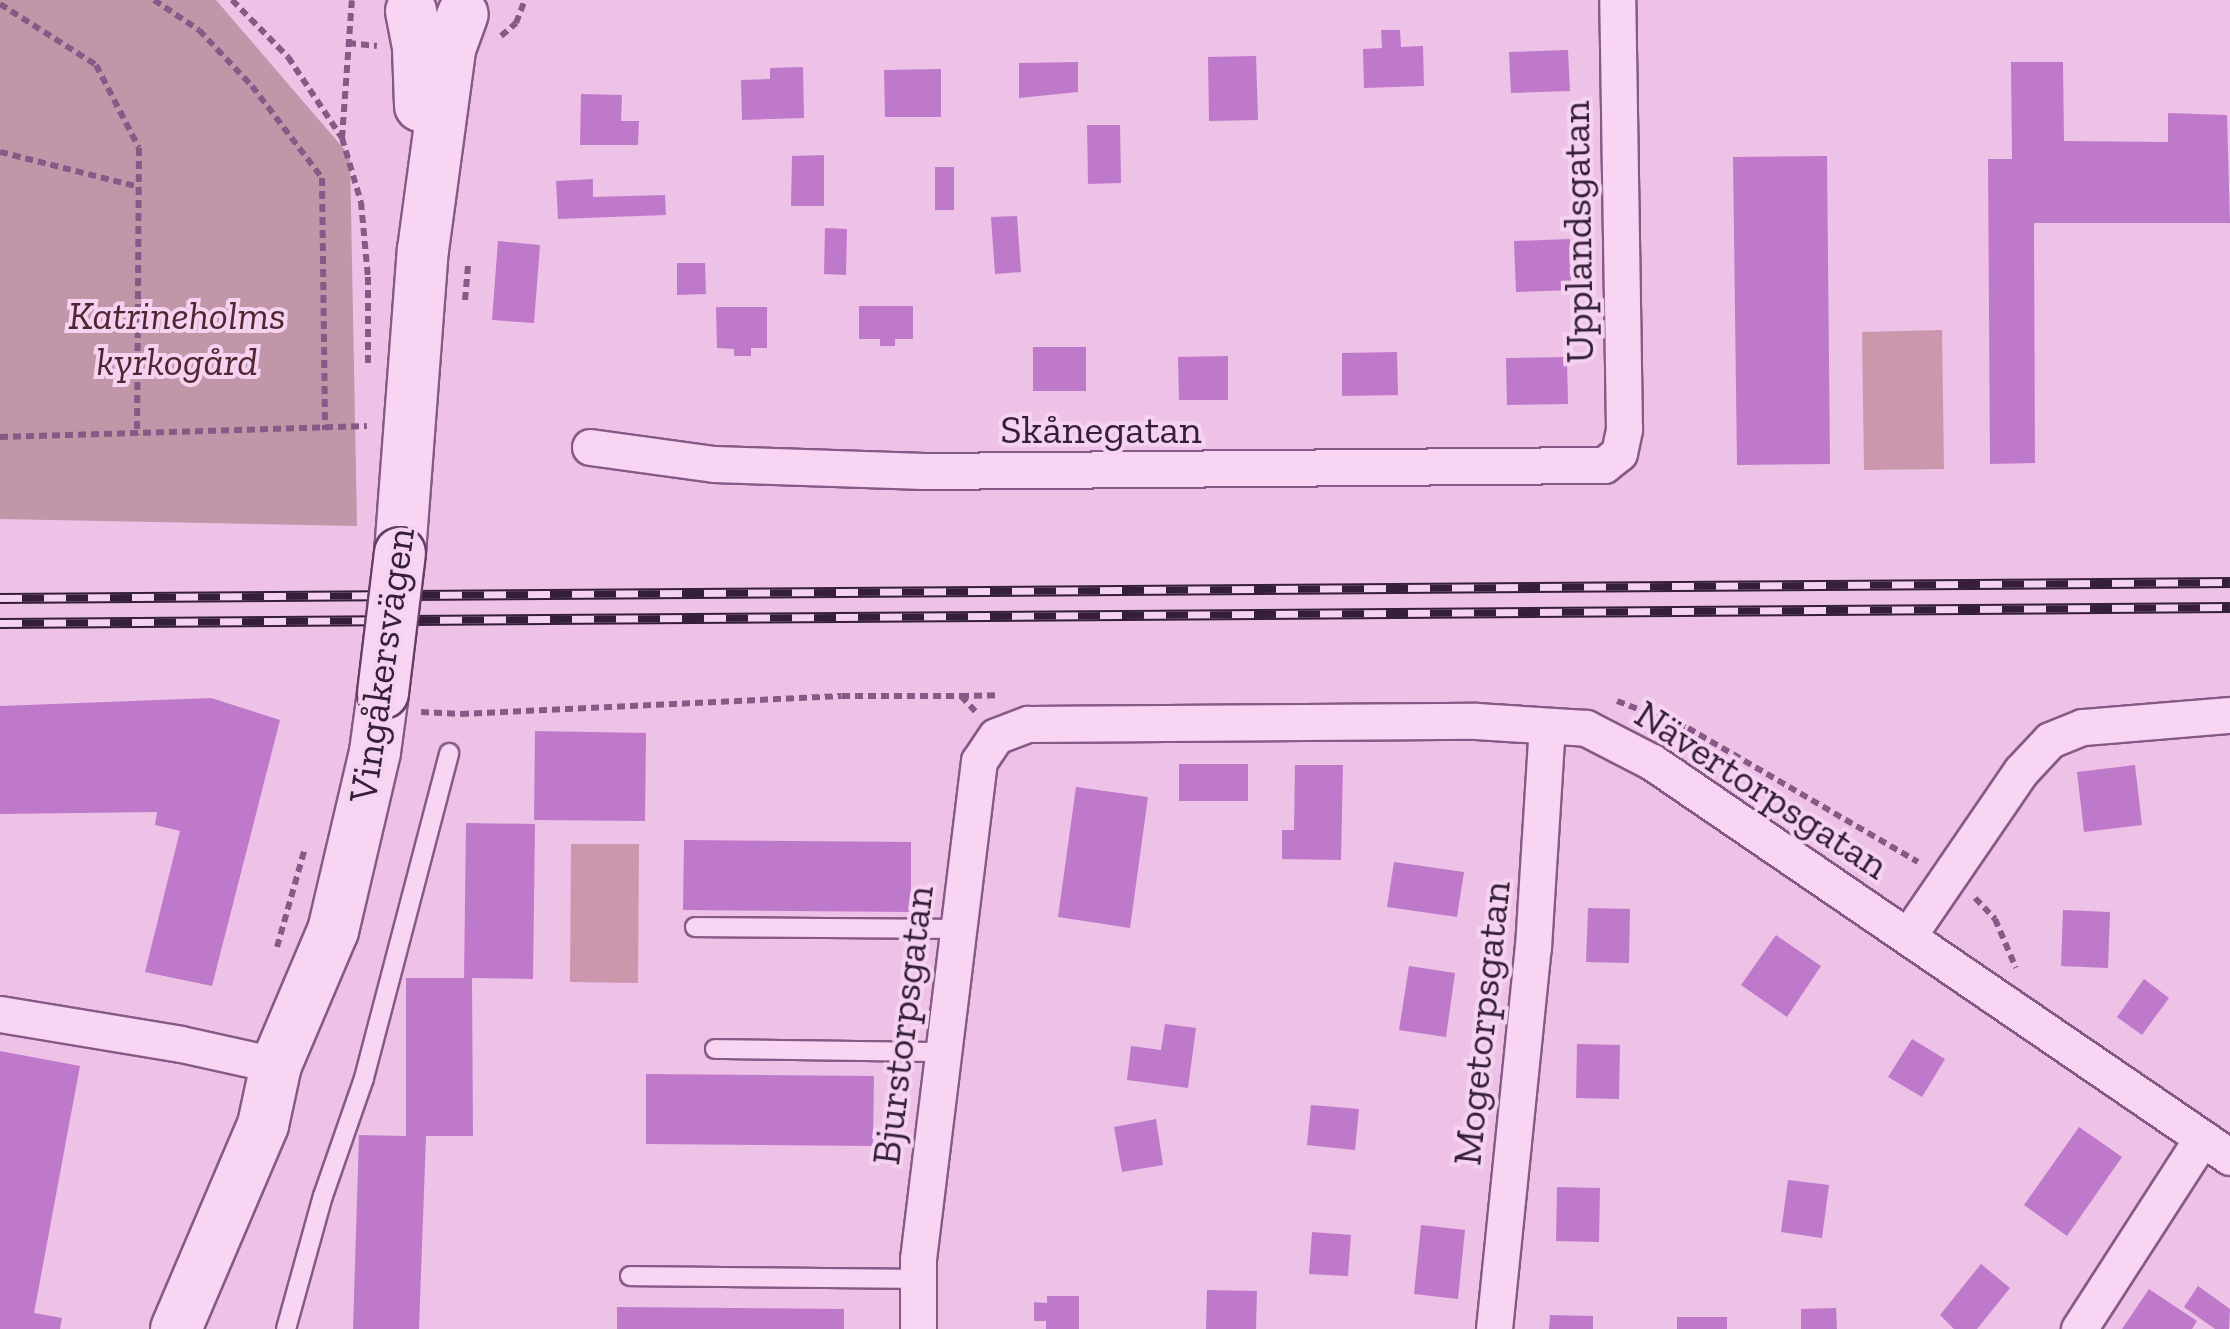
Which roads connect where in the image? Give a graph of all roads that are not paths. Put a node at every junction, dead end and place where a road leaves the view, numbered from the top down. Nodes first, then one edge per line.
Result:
1 (1617, 0) edge
2 (404, 6) edge
3 (479, 18) edge
4 (423, 250) junction
5 (590, 446) dead end
6 (1612, 458) joint
7 (2230, 715) edge
8 (1547, 726) junction
9 (996, 736) joint
10 (449, 753) dead end
11 (694, 927) dead end
12 (956, 929) junction
13 (1908, 936) junction
14 (0, 1014) edge
15 (716, 1049) dead end
16 (942, 1052) junction
17 (276, 1066) junction
18 (2216, 1148) edge
19 (630, 1276) dead end
20 (918, 1278) junction
21 (147, 1329) edge
22 (176, 1329) edge
23 (286, 1329) edge
24 (918, 1329) edge
25 (1494, 1329) edge
26 (2080, 1329) edge

1 - 6 street, Upplandsgatan
2 - 3 main road, Vingåkersvägen
2 - 4 main road, Vingåkersvägen
3 - 4 main road, Vingåkersvägen
4 - 17 main road, Vingåkersvägen, bridge
5 - 6 street, Skånegatan
7 - 13 street
8 - 9 street, Nävertorpsgatan
8 - 13 street, Nävertorpsgatan
8 - 25 street, Mogetorpsgatan
9 - 12 street, Bjurstorpsgatan
10 - 23 lane
11 - 12 lane
12 - 16 street, Bjurstorpsgatan
13 - 18 street, Nävertorpsgatan
14 - 17 street
15 - 16 lane
16 - 20 street, Bjurstorpsgatan
17 - 21 main road, Vingåkersvägen
17 - 22 main road, Vingåkersvägen
18 - 26 street
19 - 20 lane
20 - 24 street, Bjurstorpsgatan

